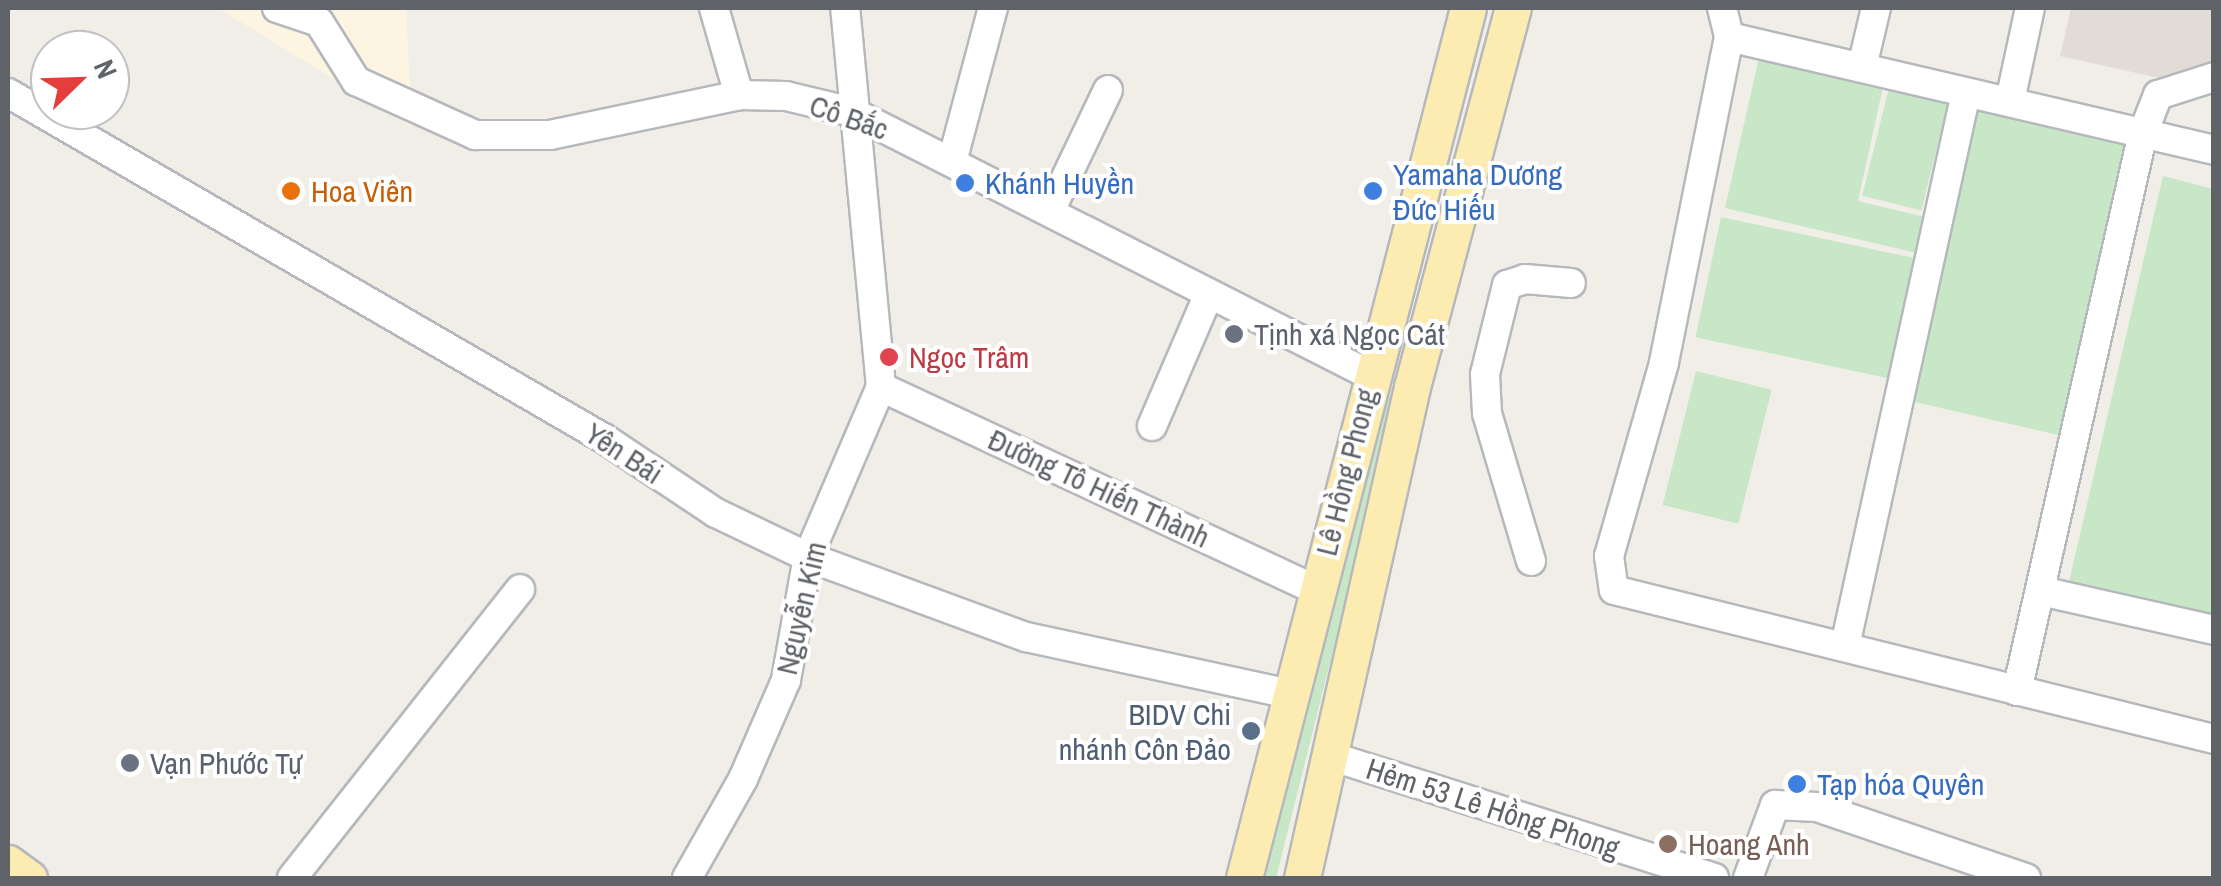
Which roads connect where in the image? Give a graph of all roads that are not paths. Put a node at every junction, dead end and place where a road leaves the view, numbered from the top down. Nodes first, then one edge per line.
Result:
1 (277, 8) edge
2 (714, 8) edge
3 (844, 8) edge
4 (994, 8) edge
5 (1468, 8) edge
6 (1513, 8) edge
7 (1722, 8) edge
8 (1876, 8) edge
9 (2030, 8) edge
10 (320, 15) edge
11 (1729, 37) junction
12 (1862, 67) junction
13 (2214, 77) edge
14 (1108, 90) dead end
15 (8, 93) edge
16 (1966, 93) junction
17 (739, 95) junction
18 (2010, 101) junction
19 (852, 112) junction
20 (2144, 133) junction
21 (2214, 150) edge
22 (953, 158) junction
23 (1050, 211) junction
24 (1572, 283) dead end
25 (1208, 296) junction
26 (1370, 374) junction
27 (881, 387) junction
28 (1412, 387) junction
29 (1152, 426) dead end
30 (808, 557) junction
31 (1531, 561) dead end
32 (520, 588) dead end
33 (1317, 590) junction
34 (2042, 591) junction
35 (2214, 630) edge
36 (1845, 646) junction
37 (2017, 692) junction
38 (1289, 694) junction
39 (2214, 739) edge
40 (1330, 756) junction
41 (8, 863) edge
42 (29, 878) edge
43 (292, 878) edge
44 (687, 878) edge
45 (1244, 878) edge
46 (1302, 878) edge
47 (1714, 878) edge
48 (1748, 878) edge
49 (2026, 878) edge

1 - 10 street
2 - 17 street
3 - 19 street
4 - 22 street
5 - 26 main road, Lê Hồng Phong
6 - 28 main road, Lê Hồng Phong
7 - 11 street
8 - 12 street
9 - 18 street
10 - 17 street, Cô Bắc
11 - 12 street
11 - 36 street
12 - 16 street
13 - 20 street
14 - 23 street
15 - 30 street, Yên Bái
16 - 18 street
16 - 36 street
17 - 19 street, Cô Bắc
18 - 20 street
19 - 22 street, Cô Bắc
19 - 27 street
20 - 21 street
20 - 34 street
22 - 23 street, Cô Bắc
23 - 25 street, Cô Bắc
24 - 31 street
25 - 26 street, Cô Bắc
25 - 29 street
26 - 28 main road
26 - 33 main road, Lê Hồng Phong
27 - 30 street, Nguyễn Kim
27 - 33 street, Đường Tô Hiến Thành
28 - 40 main road, Lê Hồng Phong
30 - 38 street, Yên Bái
30 - 44 street, Nguyễn Kim
32 - 43 street
33 - 38 main road, Lê Hồng Phong
34 - 35 street
34 - 37 street
36 - 37 street
37 - 39 street
38 - 45 main road, Lê Hồng Phong
40 - 46 main road, Lê Hồng Phong
40 - 47 street, Hẻm 53 Lê Hồng Phong
41 - 42 main road
48 - 49 street

